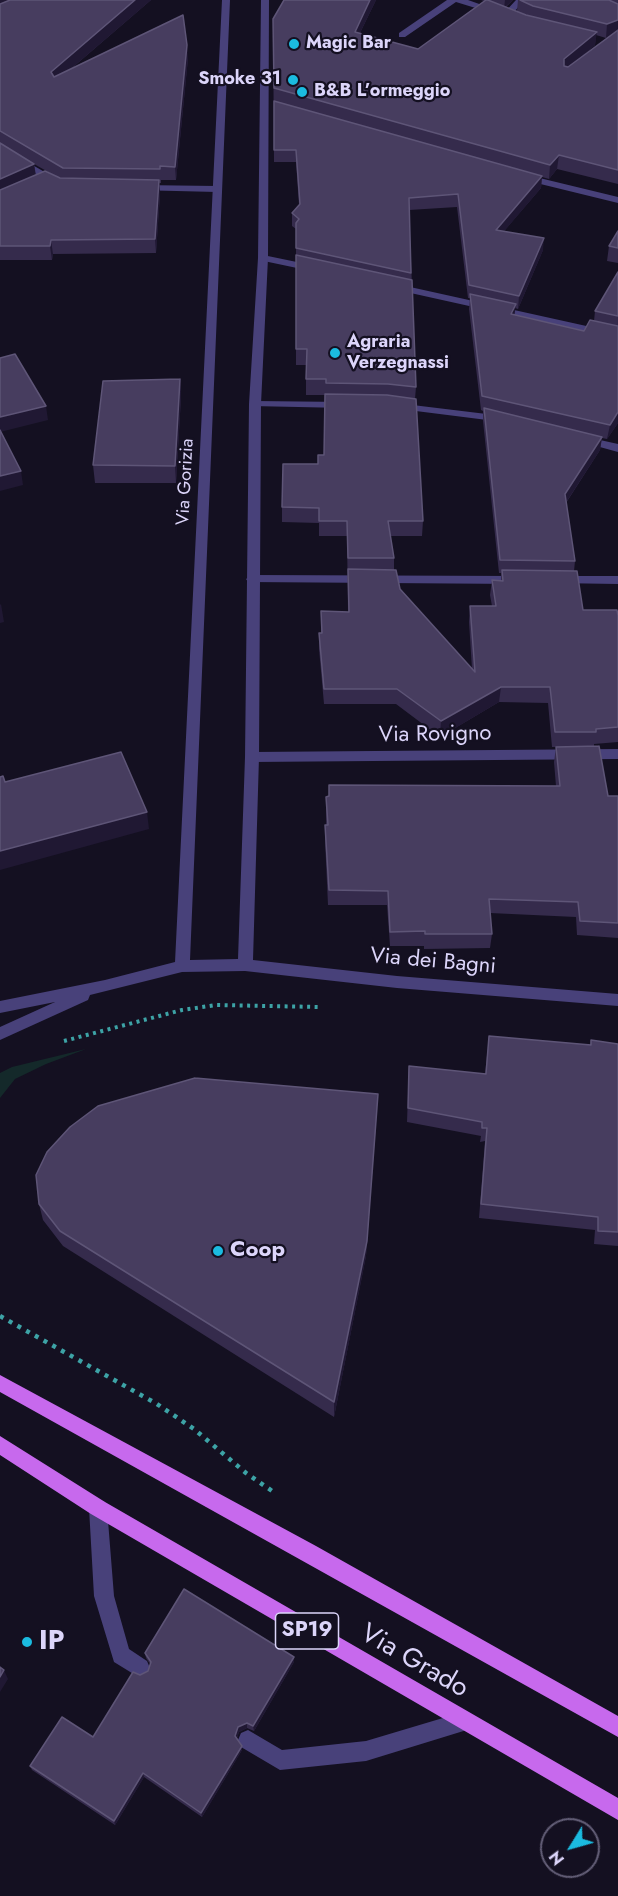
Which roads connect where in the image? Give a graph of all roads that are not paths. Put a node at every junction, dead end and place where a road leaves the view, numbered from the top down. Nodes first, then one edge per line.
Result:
1 (226, 0) edge
2 (265, 0) edge
3 (453, 0) edge
4 (459, 0) edge
5 (521, 0) edge
6 (507, 14) junction
7 (528, 24) edge
8 (402, 35) dead end
9 (263, 104) junction
10 (277, 108) edge
11 (0, 149) edge
12 (513, 174) edge
13 (62, 187) edge
14 (132, 188) edge
15 (217, 189) junction
16 (618, 200) edge
17 (263, 258) junction
18 (322, 271) edge
19 (379, 283) edge
20 (618, 336) edge
21 (255, 404) junction
22 (354, 405) edge
23 (387, 405) edge
24 (516, 422) edge
25 (573, 436) edge
26 (618, 448) edge
27 (252, 579) junction
28 (618, 580) edge
29 (618, 754) edge
30 (252, 758) junction
31 (245, 965) junction
32 (182, 966) junction
33 (105, 986) junction
34 (618, 1000) edge
35 (0, 1007) edge
36 (0, 1034) edge
37 (0, 1377) edge
38 (7, 1387) edge
39 (0, 1445) edge
40 (98, 1508) junction
41 (140, 1668) dead end
42 (463, 1722) junction
43 (618, 1727) edge
44 (248, 1740) dead end
45 (618, 1810) edge

1 - 15 street, Via Gorizia
2 - 9 street
3 - 8 street
4 - 6 street
5 - 6 street
6 - 7 street
9 - 10 street
9 - 17 street
11 - 13 street
12 - 16 street
14 - 15 street
15 - 32 street, Via Gorizia
17 - 18 street
17 - 21 street
19 - 20 street
21 - 22 street
21 - 27 street
23 - 24 street
25 - 26 street
27 - 28 street
27 - 30 street
29 - 30 street, Via Rovigno
30 - 31 street
31 - 32 street, Via dei Bagni
31 - 34 street, Via dei Bagni
32 - 33 street, Via dei Bagni
33 - 35 street
33 - 36 street
37 - 38 street
38 - 43 main road, Via Grado
39 - 40 main road, Via Grado / SP19
40 - 41 street
40 - 42 main road, Via Grado / SP19
42 - 44 street
42 - 45 main road, Via Grado / SP19

